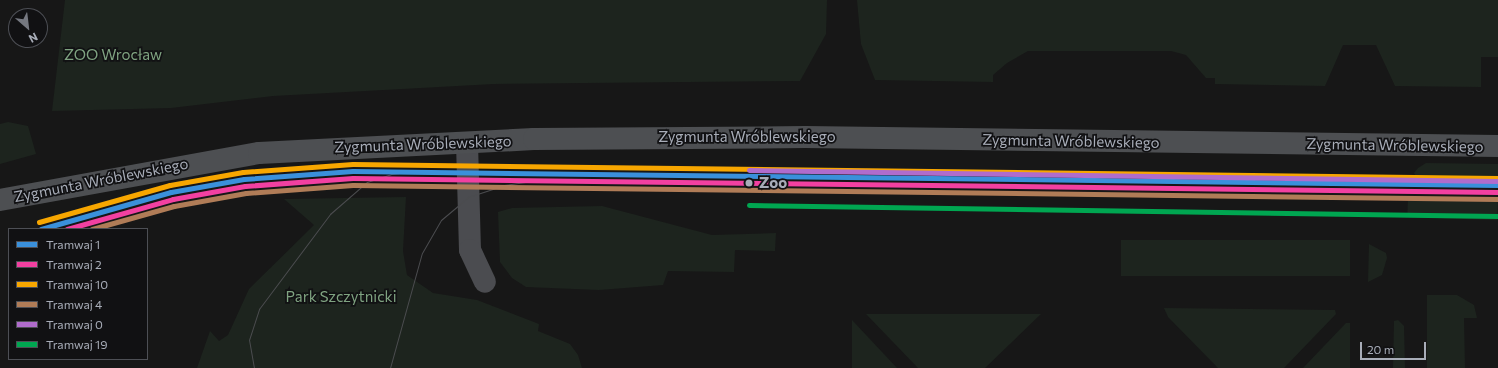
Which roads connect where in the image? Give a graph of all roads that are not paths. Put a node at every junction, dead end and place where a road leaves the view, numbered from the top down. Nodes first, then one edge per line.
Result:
1 (467, 143) junction
2 (1498, 146) edge
3 (0, 200) edge
4 (485, 282) dead end

1 - 2 main road, Zygmunta Wróblewskiego
1 - 3 main road, Zygmunta Wróblewskiego
1 - 4 street

